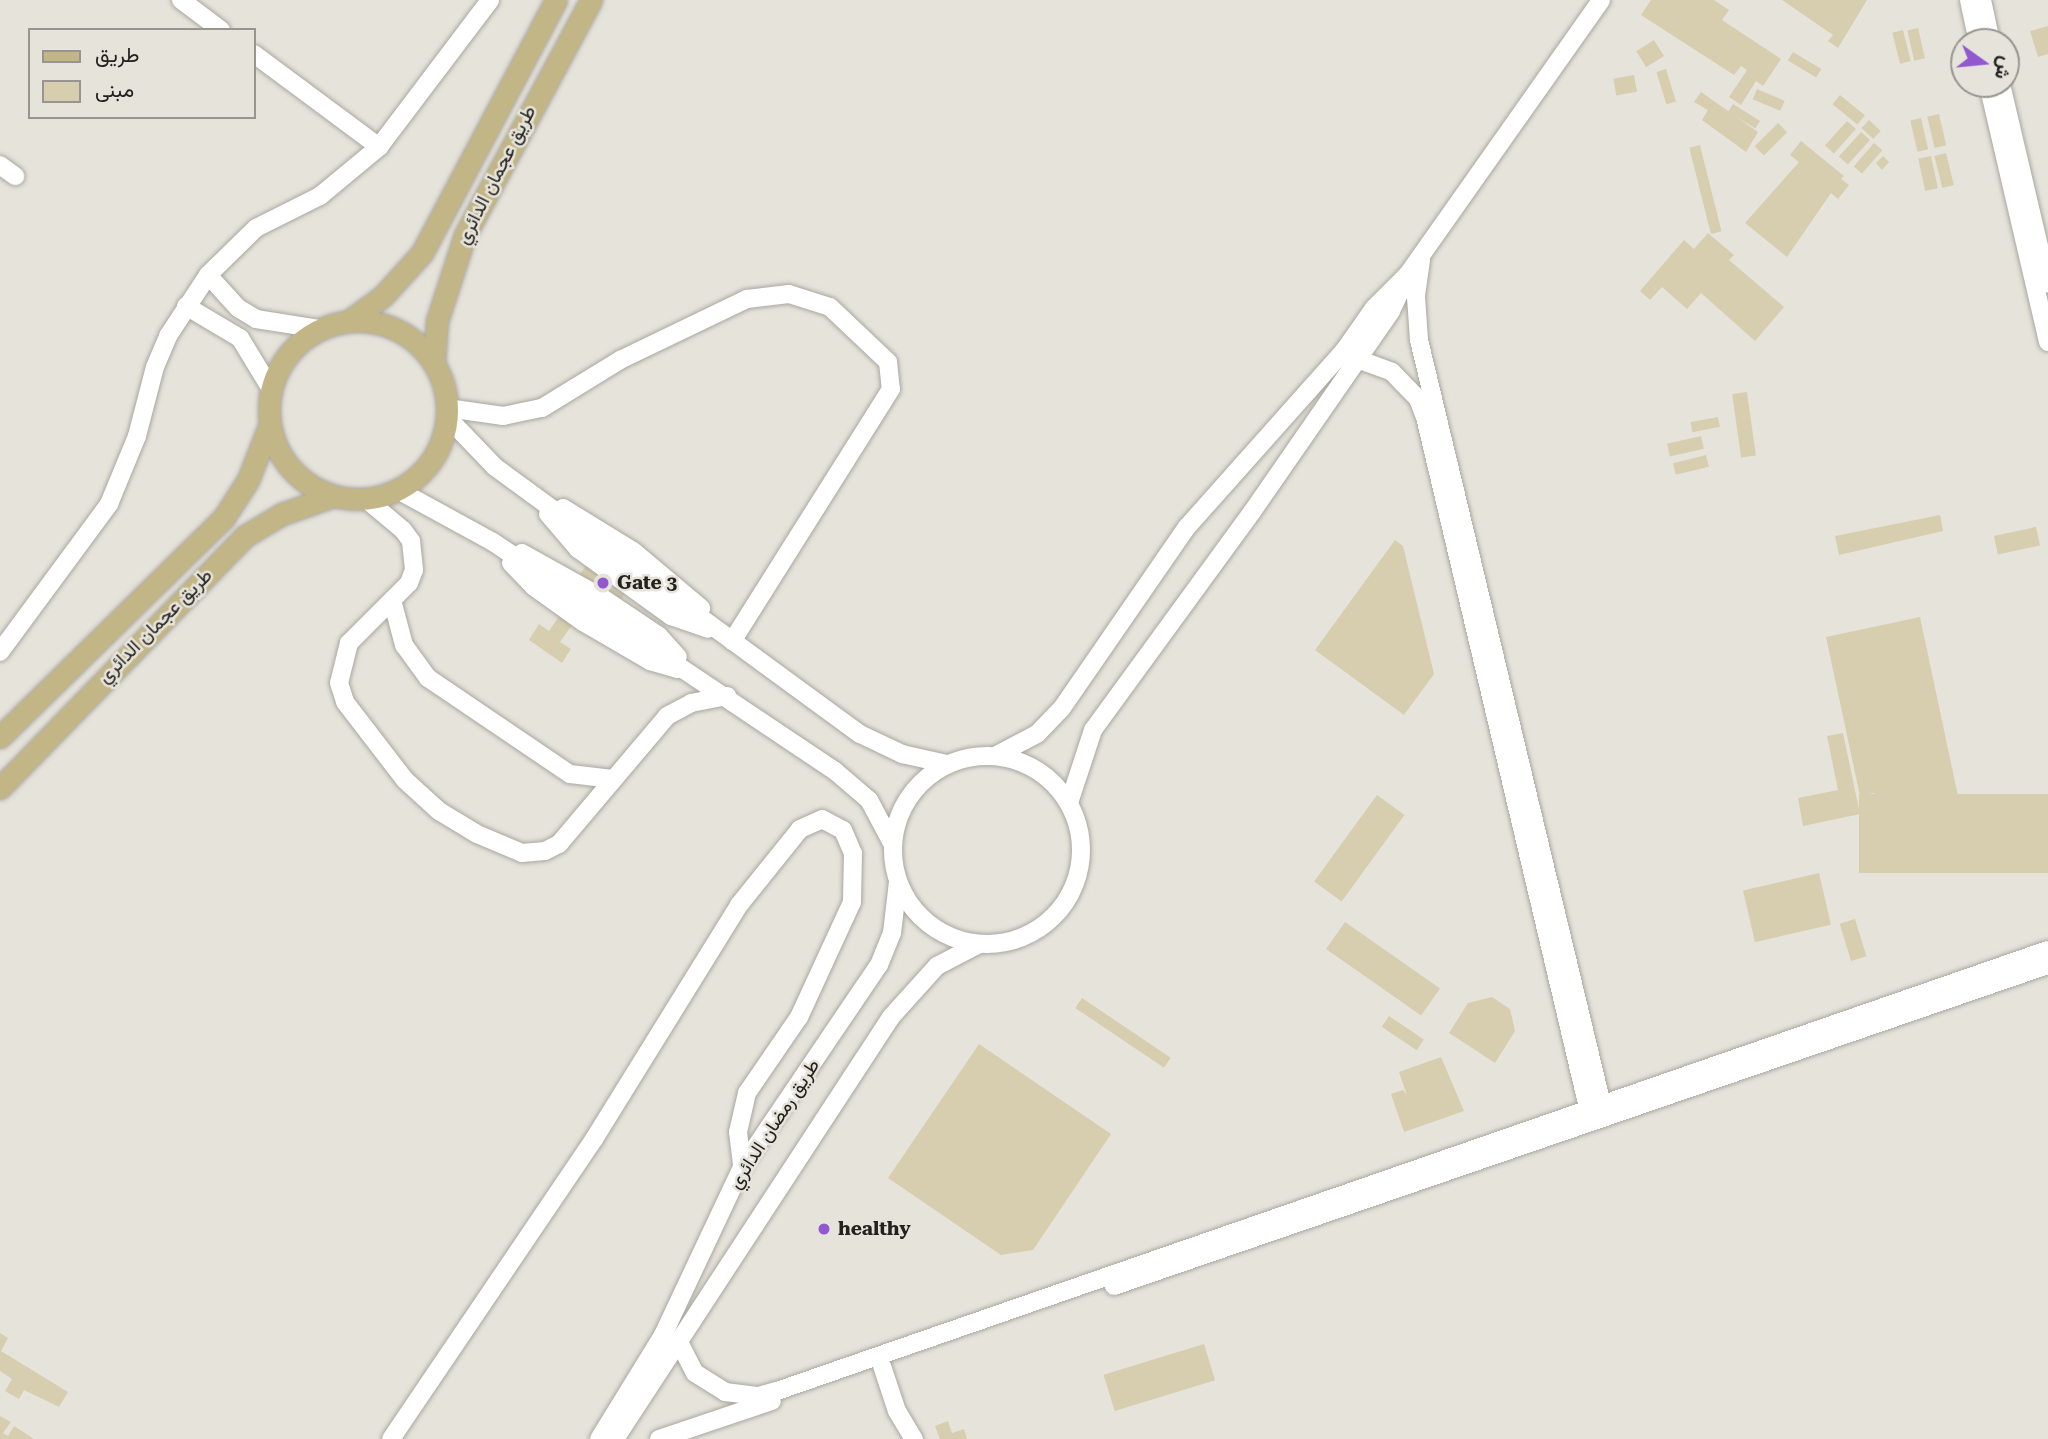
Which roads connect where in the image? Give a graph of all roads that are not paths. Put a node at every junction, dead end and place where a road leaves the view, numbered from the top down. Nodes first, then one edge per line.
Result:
1 (181, 0) edge
2 (490, 0) edge
3 (556, 0) edge
4 (591, 0) edge
5 (1601, 0) edge
6 (1969, 0) edge
7 (1982, 0) edge
8 (218, 28) edge
9 (1975, 28) edge
10 (1989, 28) edge
11 (256, 55) edge
12 (1991, 98) edge
13 (2004, 98) edge
14 (379, 147) junction
15 (0, 165) edge
16 (15, 176) dead end
17 (1422, 254) junction
18 (1408, 274) junction
19 (208, 275) junction
20 (2048, 284) edge
21 (186, 306) junction
22 (349, 321) junction
23 (320, 329) junction
24 (2048, 342) edge
25 (1357, 359) junction
26 (433, 362) junction
27 (271, 388) junction
28 (447, 412) junction
29 (270, 424) junction
30 (398, 491) junction
31 (534, 495) junction
32 (333, 496) junction
33 (366, 499) junction
34 (493, 542) junction
35 (391, 600) junction
36 (726, 637) junction
37 (0, 652) edge
38 (691, 672) junction
39 (727, 696) junction
40 (0, 737) edge
41 (998, 755) junction
42 (947, 764) junction
43 (613, 779) junction
44 (0, 788) edge
45 (1069, 803) junction
46 (893, 845) junction
47 (898, 881) junction
48 (979, 944) junction
49 (2048, 950) edge
50 (2048, 965) edge
51 (1596, 1112) junction
52 (743, 1167) junction
53 (679, 1342) junction
54 (882, 1366) junction
55 (391, 1439) edge
56 (599, 1439) edge
57 (615, 1439) edge
58 (659, 1439) edge
59 (914, 1439) edge

1 - 8 street
2 - 14 street
3 - 22 main road, طريق عجمان الدائري
4 - 26 main road, طريق عجمان الدائري
5 - 17 street
6 - 9 street
7 - 10 street
11 - 14 street
12 - 24 street
13 - 20 street
14 - 19 street
15 - 16 street
17 - 18 street
17 - 51 street
18 - 25 street
18 - 41 street
19 - 21 street
19 - 23 street
21 - 27 street
21 - 37 street
22 - 23 main road
22 - 26 main road
23 - 27 main road
25 - 45 street
25 - 51 street
26 - 28 main road
27 - 29 main road
28 - 30 main road
28 - 31 street
28 - 36 street
29 - 32 main road
29 - 40 main road, طريق عجمان الدائري
30 - 33 main road
30 - 34 street
31 - 36 street
31 - 36 street
32 - 33 main road
32 - 44 main road, طريق عجمان الدائري
33 - 35 street
34 - 38 street
34 - 38 street
35 - 43 street
35 - 43 street
36 - 42 street
38 - 39 street
39 - 43 street
39 - 46 street
41 - 42 street
41 - 45 street
42 - 46 street
45 - 48 street
46 - 47 street
47 - 48 street
47 - 52 street, طريق رمضان الدائري
48 - 53 street, طريق رمضان الدائري
49 - 51 street
50 - 51 street
51 - 53 street
51 - 54 street
52 - 55 street
52 - 56 street, طريق رمضان الدائري
53 - 57 street, طريق رمضان الدائري
54 - 58 street
54 - 59 street

